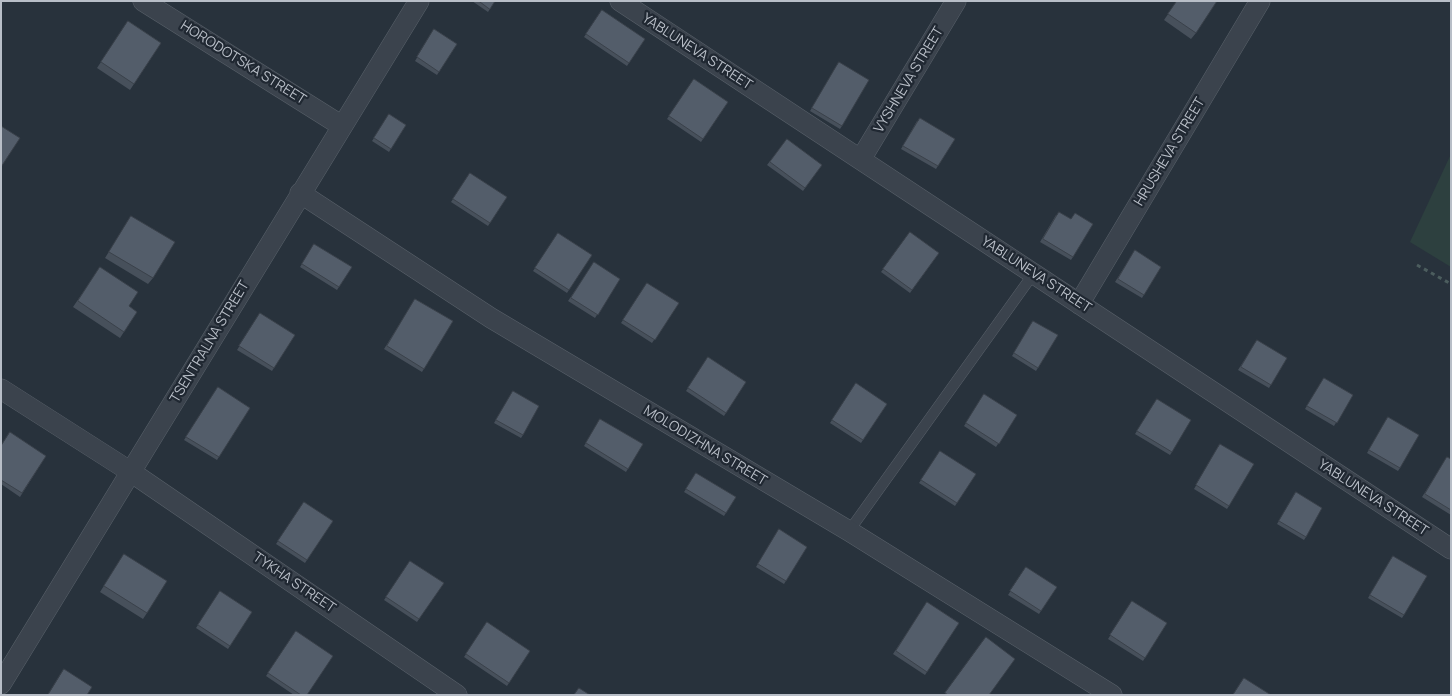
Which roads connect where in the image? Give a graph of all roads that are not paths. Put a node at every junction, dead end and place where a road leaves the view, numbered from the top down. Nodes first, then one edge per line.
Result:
1 (143, 1) edge
2 (419, 1) edge
3 (620, 1) edge
4 (956, 1) edge
5 (1260, 1) edge
6 (342, 126) junction
7 (861, 159) junction
8 (300, 192) junction
9 (1034, 273) junction
10 (1079, 304) junction
11 (1, 390) edge
12 (131, 472) junction
13 (849, 531) junction
14 (1451, 549) edge
15 (1, 684) edge
16 (457, 695) edge
17 (1112, 695) edge

1 - 6 street, HORODOTSKA STREET
2 - 6 street, TSENTRALNA STREET
3 - 7 street, YABLUNEVA STREET
4 - 7 street, VYSHNEVA STREET
5 - 10 street, HRUSHEVA STREET
6 - 8 street, TSENTRALNA STREET
7 - 9 street, YABLUNEVA STREET
8 - 12 street, TSENTRALNA STREET
8 - 13 street, MOLODIZHNA STREET
9 - 10 street, YABLUNEVA STREET
9 - 13 lane
10 - 14 street, YABLUNEVA STREET
11 - 12 street, TYKHA STREET
12 - 15 street, TSENTRALNA STREET
12 - 16 street, TYKHA STREET
13 - 17 street, MOLODIZHNA STREET

